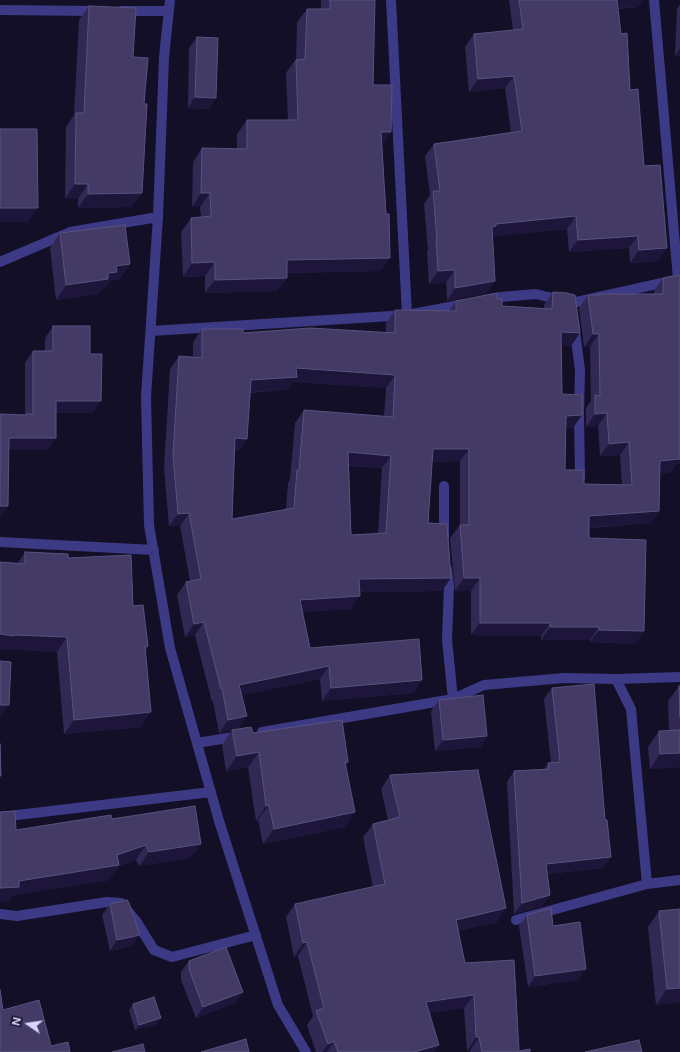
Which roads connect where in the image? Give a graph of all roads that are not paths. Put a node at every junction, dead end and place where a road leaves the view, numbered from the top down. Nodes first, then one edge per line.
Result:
1 (170, 0) edge
2 (391, 0) edge
3 (654, 0) edge
4 (0, 10) edge
5 (169, 11) junction
6 (158, 217) junction
7 (0, 262) edge
8 (679, 279) edge
9 (572, 310) junction
10 (406, 315) junction
11 (151, 332) junction
12 (580, 477) edge
13 (444, 486) dead end
14 (0, 542) edge
15 (444, 545) edge
16 (154, 550) junction
17 (446, 559) edge
18 (680, 676) edge
19 (616, 679) junction
20 (454, 699) junction
21 (197, 743) junction
22 (211, 792) junction
23 (0, 817) edge
24 (680, 880) edge
25 (647, 884) junction
26 (0, 914) edge
27 (516, 920) dead end
28 (256, 936) junction
29 (306, 1052) edge

1 - 5 street
2 - 10 street
3 - 8 street
4 - 5 street
5 - 6 street
6 - 7 street
6 - 11 street
8 - 9 street
9 - 10 street
9 - 12 street
10 - 11 street
11 - 16 street
13 - 15 street
14 - 16 street
16 - 21 street
17 - 20 street
18 - 19 street
19 - 20 street
19 - 25 street
20 - 21 street
21 - 22 street
22 - 23 street
22 - 28 street
24 - 25 street
25 - 27 street
26 - 28 street
28 - 29 street

